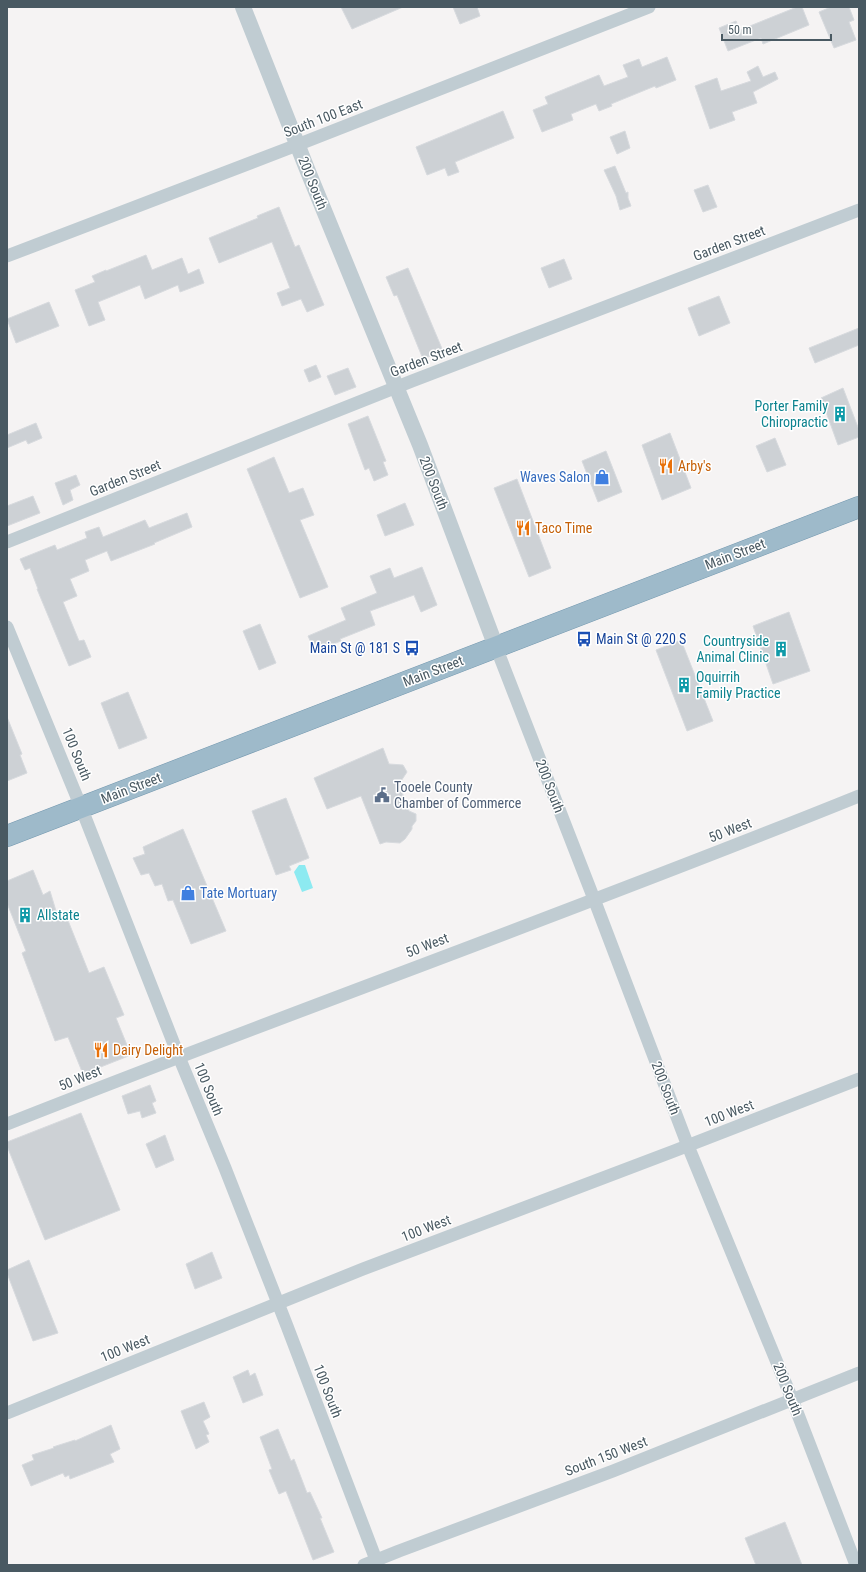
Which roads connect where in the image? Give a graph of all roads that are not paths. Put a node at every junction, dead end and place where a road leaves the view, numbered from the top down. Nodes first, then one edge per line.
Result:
1 (243, 7) edge
2 (650, 7) edge
3 (297, 146) junction
4 (859, 210) edge
5 (7, 256) edge
6 (396, 388) junction
7 (859, 507) edge
8 (7, 542) edge
9 (7, 627) edge
10 (496, 647) junction
11 (859, 796) edge
12 (82, 807) junction
13 (7, 836) edge
14 (594, 899) junction
15 (179, 1057) junction
16 (859, 1079) edge
17 (7, 1124) edge
18 (688, 1146) junction
19 (278, 1304) junction
20 (859, 1373) edge
21 (792, 1398) junction
22 (7, 1413) edge
23 (372, 1563) edge
24 (856, 1565) edge

1 - 3 street, 200 South
2 - 3 street, South 100 East
3 - 5 street, South 100 East
3 - 6 street, 200 South
4 - 6 street, Garden Street
6 - 8 street, Garden Street
6 - 10 street, 200 South
7 - 10 highway, Main Street
9 - 12 street, 100 South
10 - 12 highway, Main Street
10 - 14 street, 200 South
11 - 14 street, 50 West
12 - 13 highway, Main Street
12 - 15 street, 100 South
14 - 15 street, 50 West
14 - 18 street, 200 South
15 - 17 street, 50 West
15 - 19 street, 100 South
16 - 18 street, 100 West
18 - 19 street, 100 West
18 - 21 street, 200 South
19 - 22 street, 100 West
19 - 23 street, 100 South
20 - 21 street, South 150 West
21 - 23 street, South 150 West
21 - 24 street, 200 South

